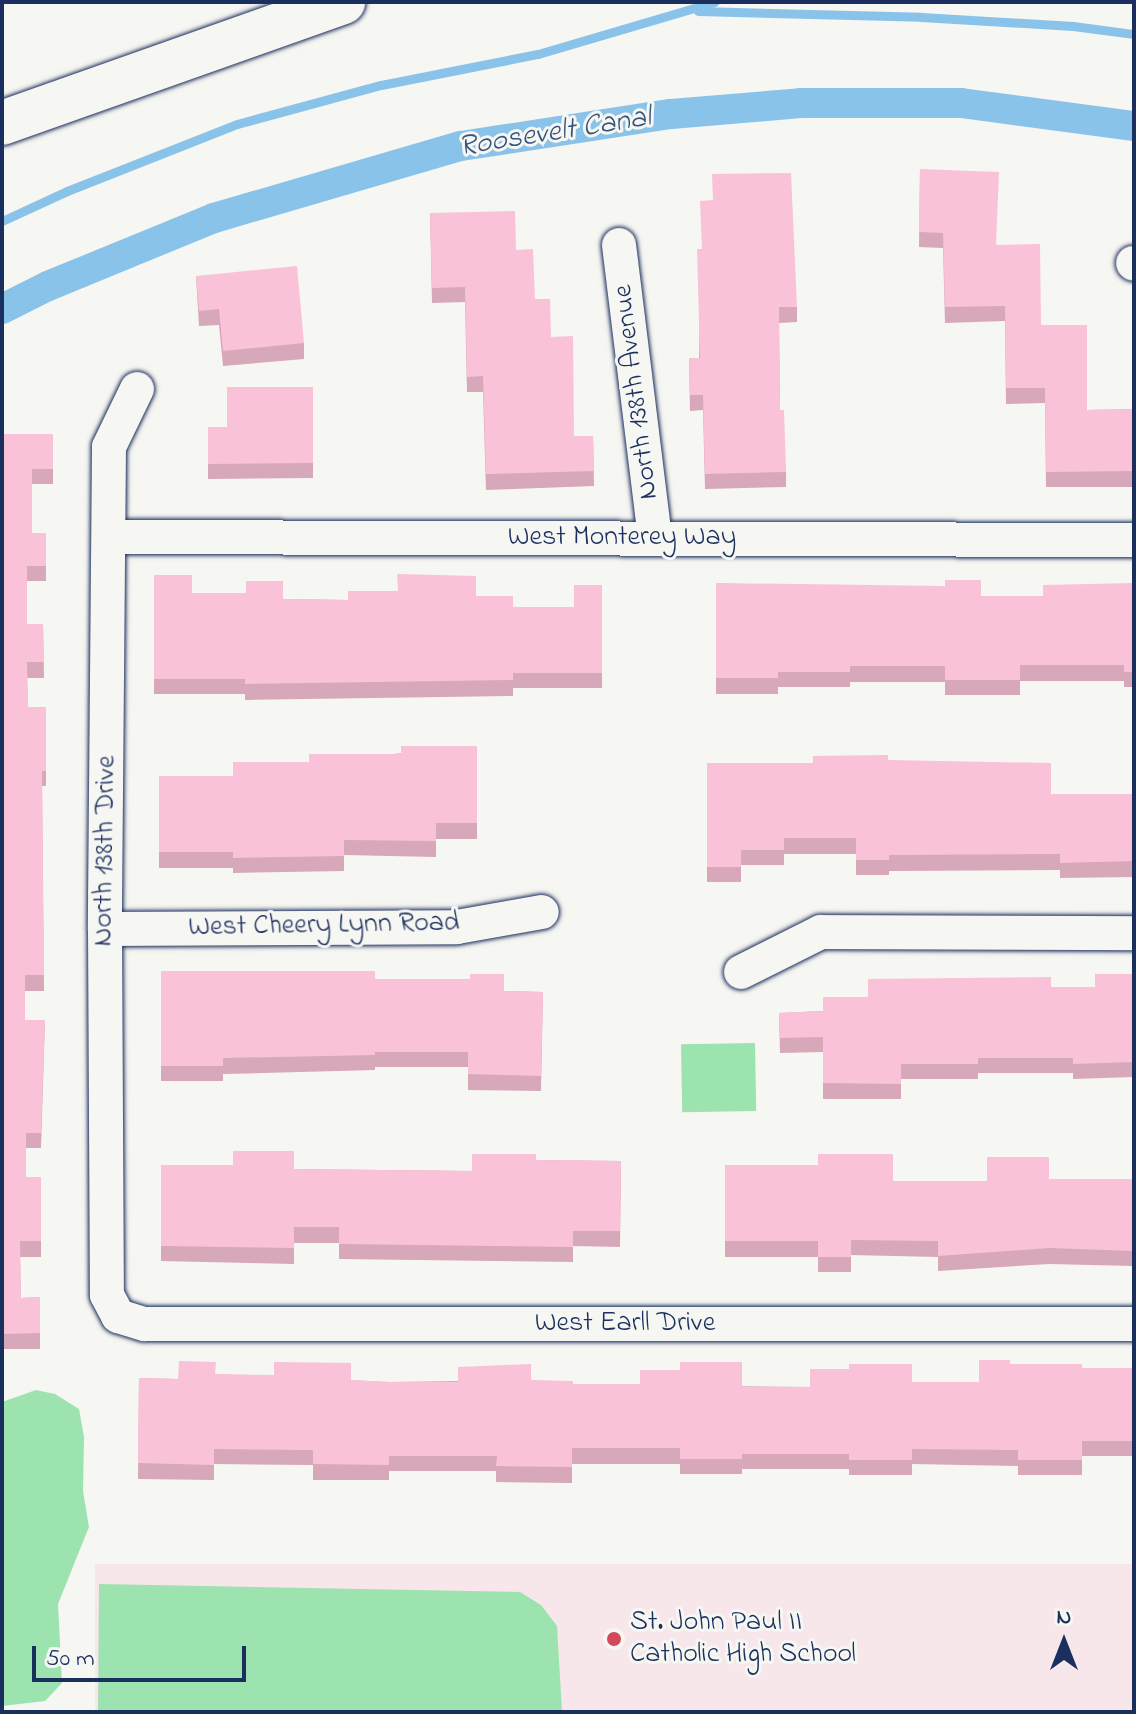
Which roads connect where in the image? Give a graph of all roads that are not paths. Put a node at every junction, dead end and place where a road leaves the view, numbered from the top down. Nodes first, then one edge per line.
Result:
1 (343, 2) edge
2 (2, 123) edge
3 (619, 245) dead end
4 (137, 389) dead end
5 (110, 537) junction
6 (655, 538) junction
7 (1134, 540) edge
8 (542, 912) dead end
9 (105, 929) junction
10 (1134, 933) edge
11 (741, 972) dead end
12 (118, 1316) joint
13 (1134, 1324) edge

1 - 2 main road
3 - 6 street, North 138th Avenue
4 - 5 street, North 138th Drive
5 - 6 street, West Monterey Way
5 - 9 street, North 138th Drive
6 - 7 street, West Monterey Way
8 - 9 street, West Cheery Lynn Road
9 - 12 street, North 138th Drive
10 - 11 street
12 - 13 street, West Earll Drive

